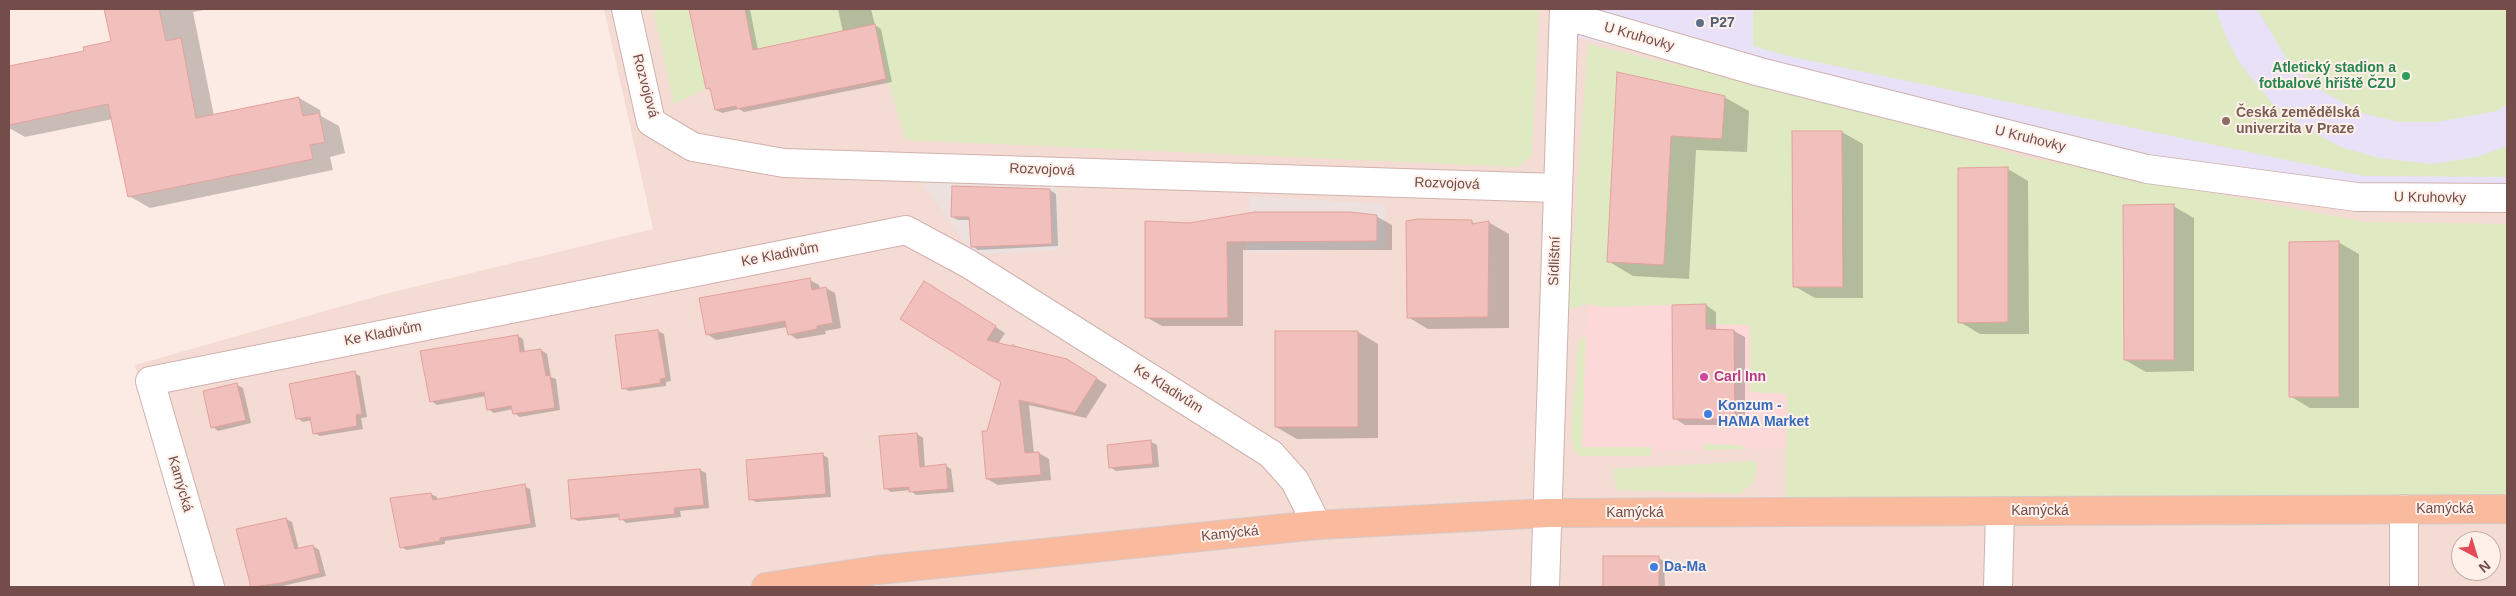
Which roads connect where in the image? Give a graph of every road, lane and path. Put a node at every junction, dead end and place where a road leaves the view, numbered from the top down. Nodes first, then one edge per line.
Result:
1 (626, 9) edge
2 (1564, 12) edge
3 (1557, 188) junction
4 (2507, 198) edge
5 (150, 381) joint
6 (2404, 509) junction
7 (2507, 509) edge
8 (2000, 511) junction
9 (1547, 513) junction
10 (1317, 525) junction
11 (878, 579) edge
12 (210, 587) edge
13 (766, 587) edge
14 (1545, 587) edge
15 (1998, 587) edge
16 (2404, 587) edge

1 - 3 street, Rozvojová
2 - 3 street, Sídlištní
2 - 4 street, U Kruhovky
3 - 9 street, Sídlištní
5 - 10 street, Ke Kladivům
5 - 12 street, Kamýcká
6 - 7 main road, Kamýcká
6 - 8 main road, Kamýcká
6 - 16 street
8 - 9 main road, Kamýcká
8 - 15 street
9 - 10 main road, Kamýcká
9 - 14 street, Sídlištní
10 - 11 main road, Kamýcká
11 - 13 main road, Kamýcká

